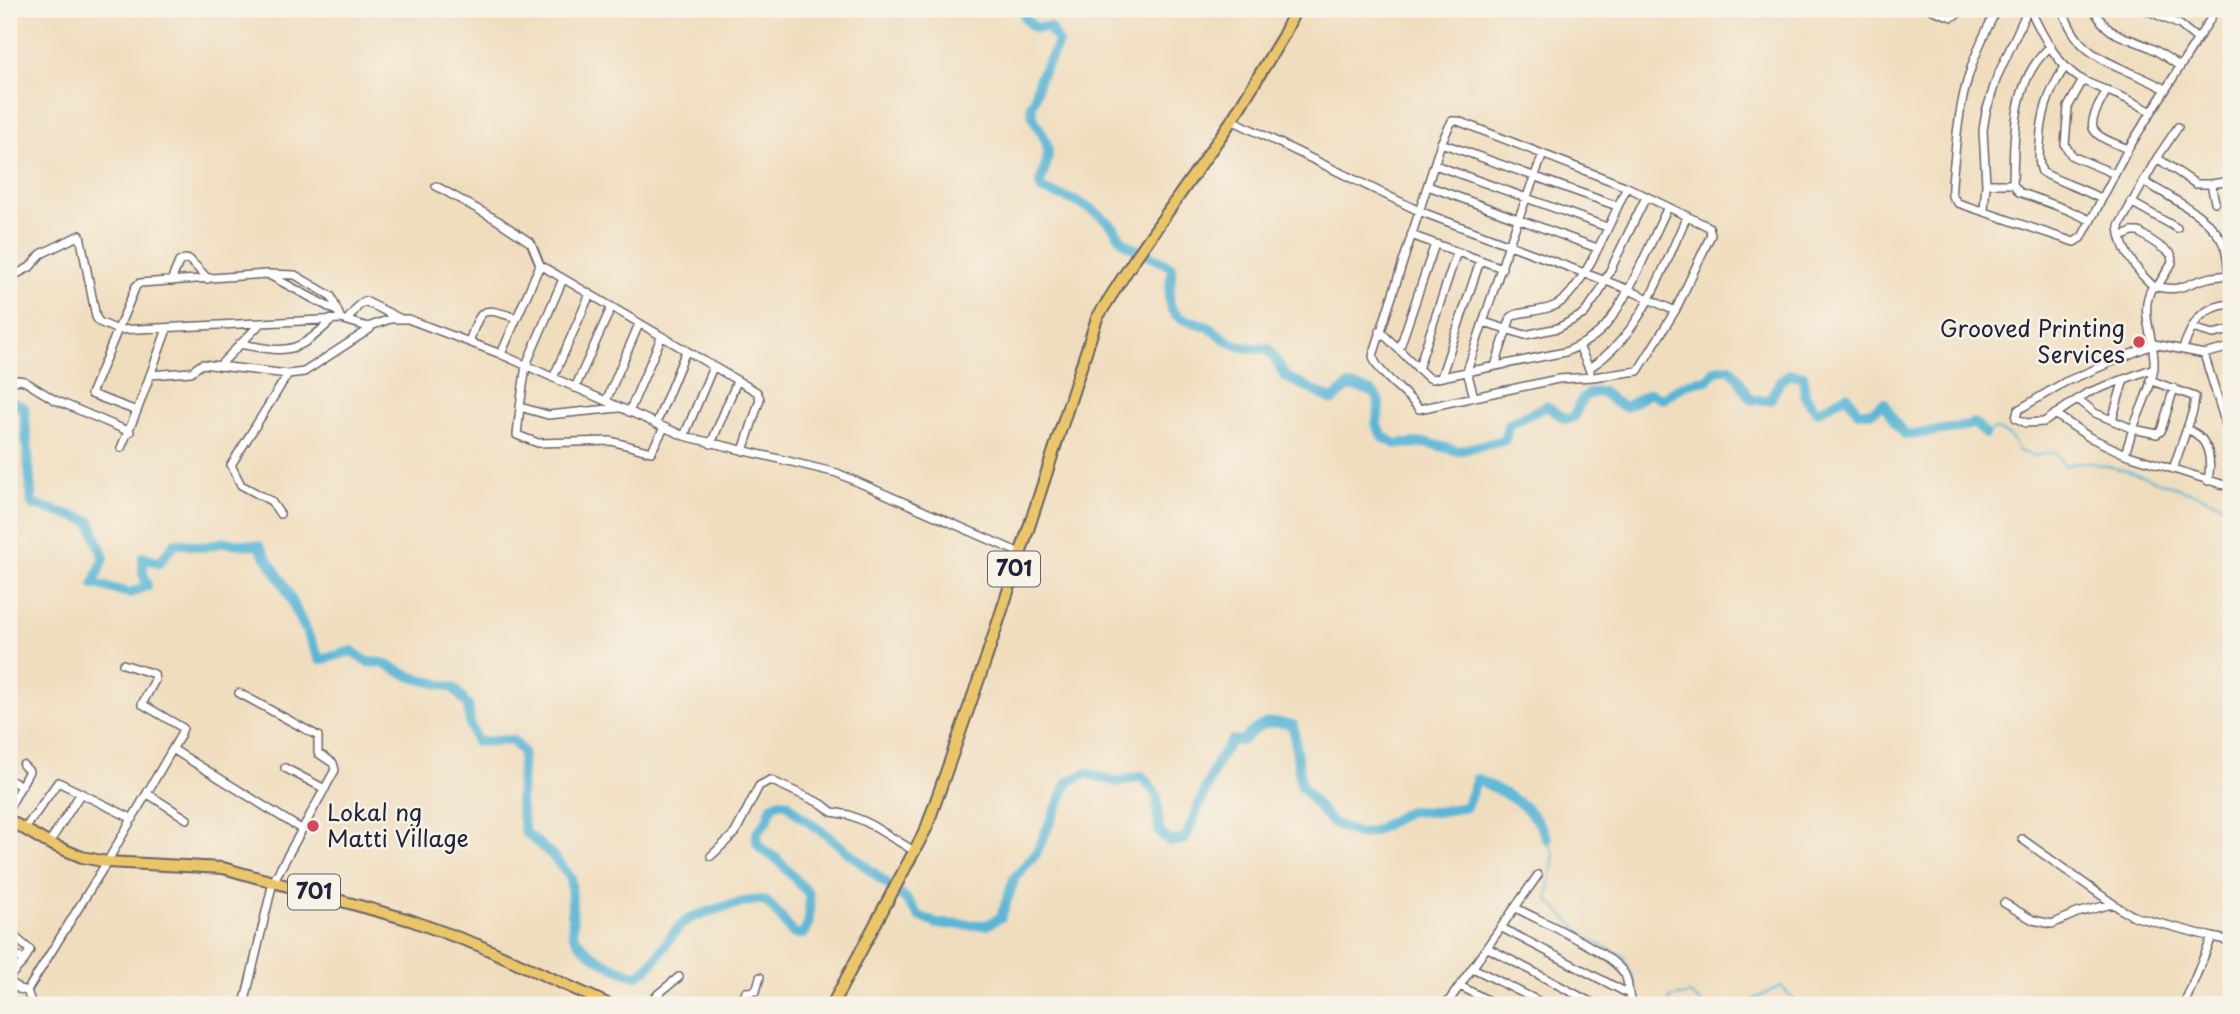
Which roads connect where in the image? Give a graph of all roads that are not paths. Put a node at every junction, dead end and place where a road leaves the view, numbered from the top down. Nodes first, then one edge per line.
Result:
1 (1296, 9) edge
2 (1930, 9) edge
3 (1966, 9) edge
4 (1997, 9) edge
5 (2029, 9) edge
6 (2062, 9) edge
7 (2094, 9) edge
8 (2144, 9) edge
9 (2208, 9) edge
10 (1945, 12) edge
11 (2196, 38) junction
12 (2051, 46) junction
13 (2179, 66) junction
14 (2064, 67) junction
15 (2083, 80) junction
16 (2165, 89) junction
17 (2107, 90) junction
18 (2151, 112) junction
19 (1232, 120) junction
20 (2178, 127) dead end
21 (1441, 143) junction
22 (2128, 149) junction
23 (1543, 154) junction
24 (2157, 158) junction
25 (1435, 165) junction
26 (2115, 174) junction
27 (1536, 175) junction
28 (2143, 181) junction
29 (2231, 181) edge
30 (1986, 184) junction
31 (2013, 184) junction
32 (2211, 184) junction
33 (436, 186) dead end
34 (1427, 186) junction
35 (1627, 187) junction
36 (1528, 197) junction
37 (1646, 197) junction
38 (2101, 199) junction
39 (2131, 202) junction
40 (2215, 202) dead end
41 (1617, 206) junction
42 (1668, 207) junction
43 (1419, 211) junction
44 (1984, 211) junction
45 (1687, 216) junction
46 (1520, 219) junction
47 (2090, 220) junction
48 (1607, 227) junction
49 (2177, 228) dead end
50 (1411, 235) junction
51 (2121, 237) junction
52 (1435, 244) junction
53 (1509, 244) junction
54 (1597, 248) junction
55 (1457, 252) junction
56 (1480, 261) junction
57 (540, 265) junction
58 (1502, 268) junction
59 (1585, 272) junction
60 (267, 274) junction
61 (2230, 275) edge
62 (9, 278) edge
63 (208, 279) junction
64 (563, 279) junction
65 (1605, 280) junction
66 (171, 281) junction
67 (2155, 286) junction
68 (1627, 289) junction
69 (590, 294) junction
70 (1649, 297) junction
71 (2231, 304) edge
72 (611, 308) junction
73 (1675, 311) junction
74 (340, 317) junction
75 (399, 318) junction
76 (517, 318) junction
77 (1484, 322) junction
78 (261, 324) junction
79 (639, 324) junction
80 (373, 327) junction
81 (2192, 328) junction
82 (167, 329) junction
83 (118, 330) junction
84 (1506, 330) junction
85 (2231, 330) edge
86 (1380, 331) junction
87 (662, 338) junction
88 (469, 341) junction
89 (239, 344) junction
90 (2154, 344) junction
91 (1579, 346) junction
92 (2231, 347) edge
93 (2183, 348) junction
94 (1399, 350) junction
95 (686, 351) junction
96 (501, 354) junction
97 (2204, 354) junction
98 (526, 365) junction
99 (219, 366) junction
100 (1495, 366) junction
101 (713, 367) junction
102 (1589, 368) junction
103 (2154, 368) junction
104 (1418, 369) junction
105 (1467, 371) junction
106 (288, 374) junction
107 (150, 375) junction
108 (553, 377) junction
109 (1441, 377) junction
110 (1593, 377) junction
111 (2124, 379) junction
112 (2150, 380) junction
113 (737, 381) junction
114 (9, 383) edge
115 (575, 388) junction
116 (2174, 388) junction
117 (1474, 397) junction
118 (2077, 399) junction
119 (606, 401) junction
120 (520, 407) junction
121 (620, 408) junction
122 (137, 411) junction
123 (629, 412) junction
124 (2055, 414) junction
125 (2112, 421) junction
126 (656, 424) junction
127 (664, 428) junction
128 (2133, 429) junction
129 (2187, 429) junction
130 (130, 432) junction
131 (684, 436) junction
132 (2231, 440) edge
133 (711, 444) junction
134 (121, 448) dead end
135 (743, 451) junction
136 (2125, 454) junction
137 (2173, 469) junction
138 (2208, 481) junction
139 (2231, 487) edge
140 (280, 514) dead end
141 (1020, 553) junction
142 (123, 664) dead end
143 (239, 693) dead end
144 (174, 750) junction
145 (23, 765) dead end
146 (285, 768) dead end
147 (9, 780) edge
148 (22, 786) junction
149 (325, 789) junction
150 (81, 793) junction
151 (148, 794) junction
152 (9, 807) edge
153 (133, 819) junction
154 (187, 819) dead end
155 (9, 820) edge
156 (301, 829) junction
157 (24, 830) junction
158 (2022, 839) dead end
159 (49, 843) junction
160 (916, 852) junction
161 (711, 856) dead end
162 (107, 862) junction
163 (1538, 875) dead end
164 (273, 882) junction
165 (2004, 903) dead end
166 (2112, 904) junction
167 (1516, 908) junction
168 (1502, 928) junction
169 (9, 932) edge
170 (2213, 937) junction
171 (2231, 940) edge
172 (1488, 948) junction
173 (9, 949) edge
174 (24, 961) junction
175 (1474, 968) junction
176 (679, 977) dead end
177 (760, 977) dead end
178 (9, 979) edge
179 (1461, 986) junction
180 (27, 991) junction
181 (1629, 994) junction
182 (27, 1005) edge
183 (244, 1005) edge
184 (610, 1005) edge
185 (649, 1005) edge
186 (740, 1005) edge
187 (832, 1005) edge
188 (1447, 1005) edge
189 (1497, 1005) edge
190 (1546, 1005) edge
191 (1596, 1005) edge
192 (1631, 1005) edge
193 (2184, 1005) edge

1 - 19 main road, 701
2 - 10 street
3 - 10 street
4 - 44 street
5 - 12 street
5 - 30 street
6 - 16 street
7 - 13 street
8 - 11 street
9 - 11 street
11 - 13 street
12 - 14 street
12 - 31 street
13 - 16 street
14 - 15 street
14 - 38 street
15 - 17 street
15 - 26 street
16 - 18 street
17 - 18 street
17 - 22 street
18 - 22 street
19 - 43 street
19 - 141 main road, 701
20 - 24 street
21 - 23 street
21 - 25 street
21 - 27 street
22 - 26 street
23 - 27 street
23 - 35 street
24 - 28 street
24 - 32 street
25 - 34 street
25 - 36 street
26 - 38 street
27 - 36 street
27 - 41 street
28 - 39 street
28 - 61 street
29 - 32 street
30 - 31 street
30 - 44 street
31 - 47 street
32 - 40 street
33 - 57 street
34 - 43 street
34 - 46 street
35 - 37 street
35 - 41 street
36 - 46 street
36 - 48 street
37 - 42 street
37 - 65 street
38 - 47 street
39 - 49 street
39 - 51 street
41 - 48 street
42 - 45 street
42 - 68 street
43 - 50 street
43 - 53 street
44 - 47 street
45 - 70 street
45 - 73 street
46 - 53 street
46 - 54 street
48 - 54 street
50 - 52 street
50 - 86 street
51 - 67 street
51 - 67 street
52 - 55 street
52 - 94 street
53 - 58 street
53 - 59 street
54 - 59 street
55 - 56 street
55 - 104 street
56 - 58 street
56 - 109 street
57 - 64 street
57 - 76 street
58 - 77 street
59 - 65 street
59 - 84 street
60 - 63 street
60 - 74 street
60 - 74 street
61 - 67 street
62 - 83 street
63 - 66 street
63 - 66 street
64 - 69 street
64 - 98 street
65 - 68 street
65 - 84 street
66 - 83 street
67 - 90 street
68 - 70 street
68 - 91 street
69 - 72 street
69 - 108 street
70 - 73 street
70 - 102 street
71 - 81 street
72 - 79 street
72 - 115 street
73 - 110 street
74 - 75 street
74 - 78 street
74 - 80 street
74 - 89 street
75 - 80 street
75 - 88 street
76 - 88 street
76 - 96 street
77 - 84 street
77 - 105 street
78 - 82 street
78 - 89 street
79 - 87 street
79 - 119 street
80 - 106 street
81 - 85 street
81 - 93 street
82 - 83 street
82 - 107 street
83 - 122 street
84 - 100 street
86 - 94 street
86 - 117 street
87 - 95 street
87 - 123 street
88 - 96 street
89 - 99 street
90 - 93 street
90 - 103 street
90 - 124 street
91 - 100 street
91 - 102 street
92 - 97 street
93 - 97 street
94 - 104 street
95 - 101 street
95 - 126 street
96 - 98 street
97 - 132 street
98 - 108 street
98 - 120 street
99 - 106 street
99 - 107 street
100 - 105 street
101 - 113 street
101 - 131 street
102 - 110 street
103 - 111 street
103 - 112 street
104 - 109 street
105 - 109 street
105 - 117 street
106 - 140 street
107 - 122 street
108 - 115 street
110 - 117 street
111 - 118 street
111 - 125 street
112 - 116 street
112 - 128 street
113 - 133 street
113 - 135 street
114 - 130 street
115 - 119 street
116 - 128 street
116 - 129 street
118 - 124 street
118 - 125 street
119 - 121 street
120 - 121 street
120 - 127 street
121 - 123 street
122 - 130 street
123 - 126 street
124 - 136 street
125 - 128 street
126 - 127 street
127 - 131 street
128 - 136 street
129 - 137 street
129 - 138 street
130 - 134 street
131 - 133 street
133 - 135 street
135 - 141 street
136 - 137 street
137 - 138 street
138 - 139 street
141 - 160 main road, 701
142 - 144 street
143 - 149 street
144 - 151 street
144 - 156 street
145 - 148 street
146 - 149 street
147 - 148 street
148 - 152 street
149 - 156 street
150 - 153 street
150 - 157 street
150 - 159 street
151 - 153 street
151 - 154 street
153 - 162 street
155 - 157 main road, 701
156 - 164 street
157 - 159 main road, 701
158 - 166 street
159 - 162 main road, 701
160 - 161 street
160 - 187 main road, 701
162 - 164 main road, 701
162 - 180 street
163 - 167 street
164 - 183 street
164 - 184 main road, 701
165 - 166 street
166 - 170 street
167 - 168 street
167 - 181 street
168 - 172 street
168 - 181 street
169 - 174 street
170 - 171 street
170 - 193 street
172 - 175 street
172 - 191 street
173 - 174 street
174 - 178 street
175 - 179 street
175 - 190 street
176 - 185 street
177 - 186 street
178 - 180 street
179 - 188 street
179 - 189 street
180 - 182 street
181 - 192 street

